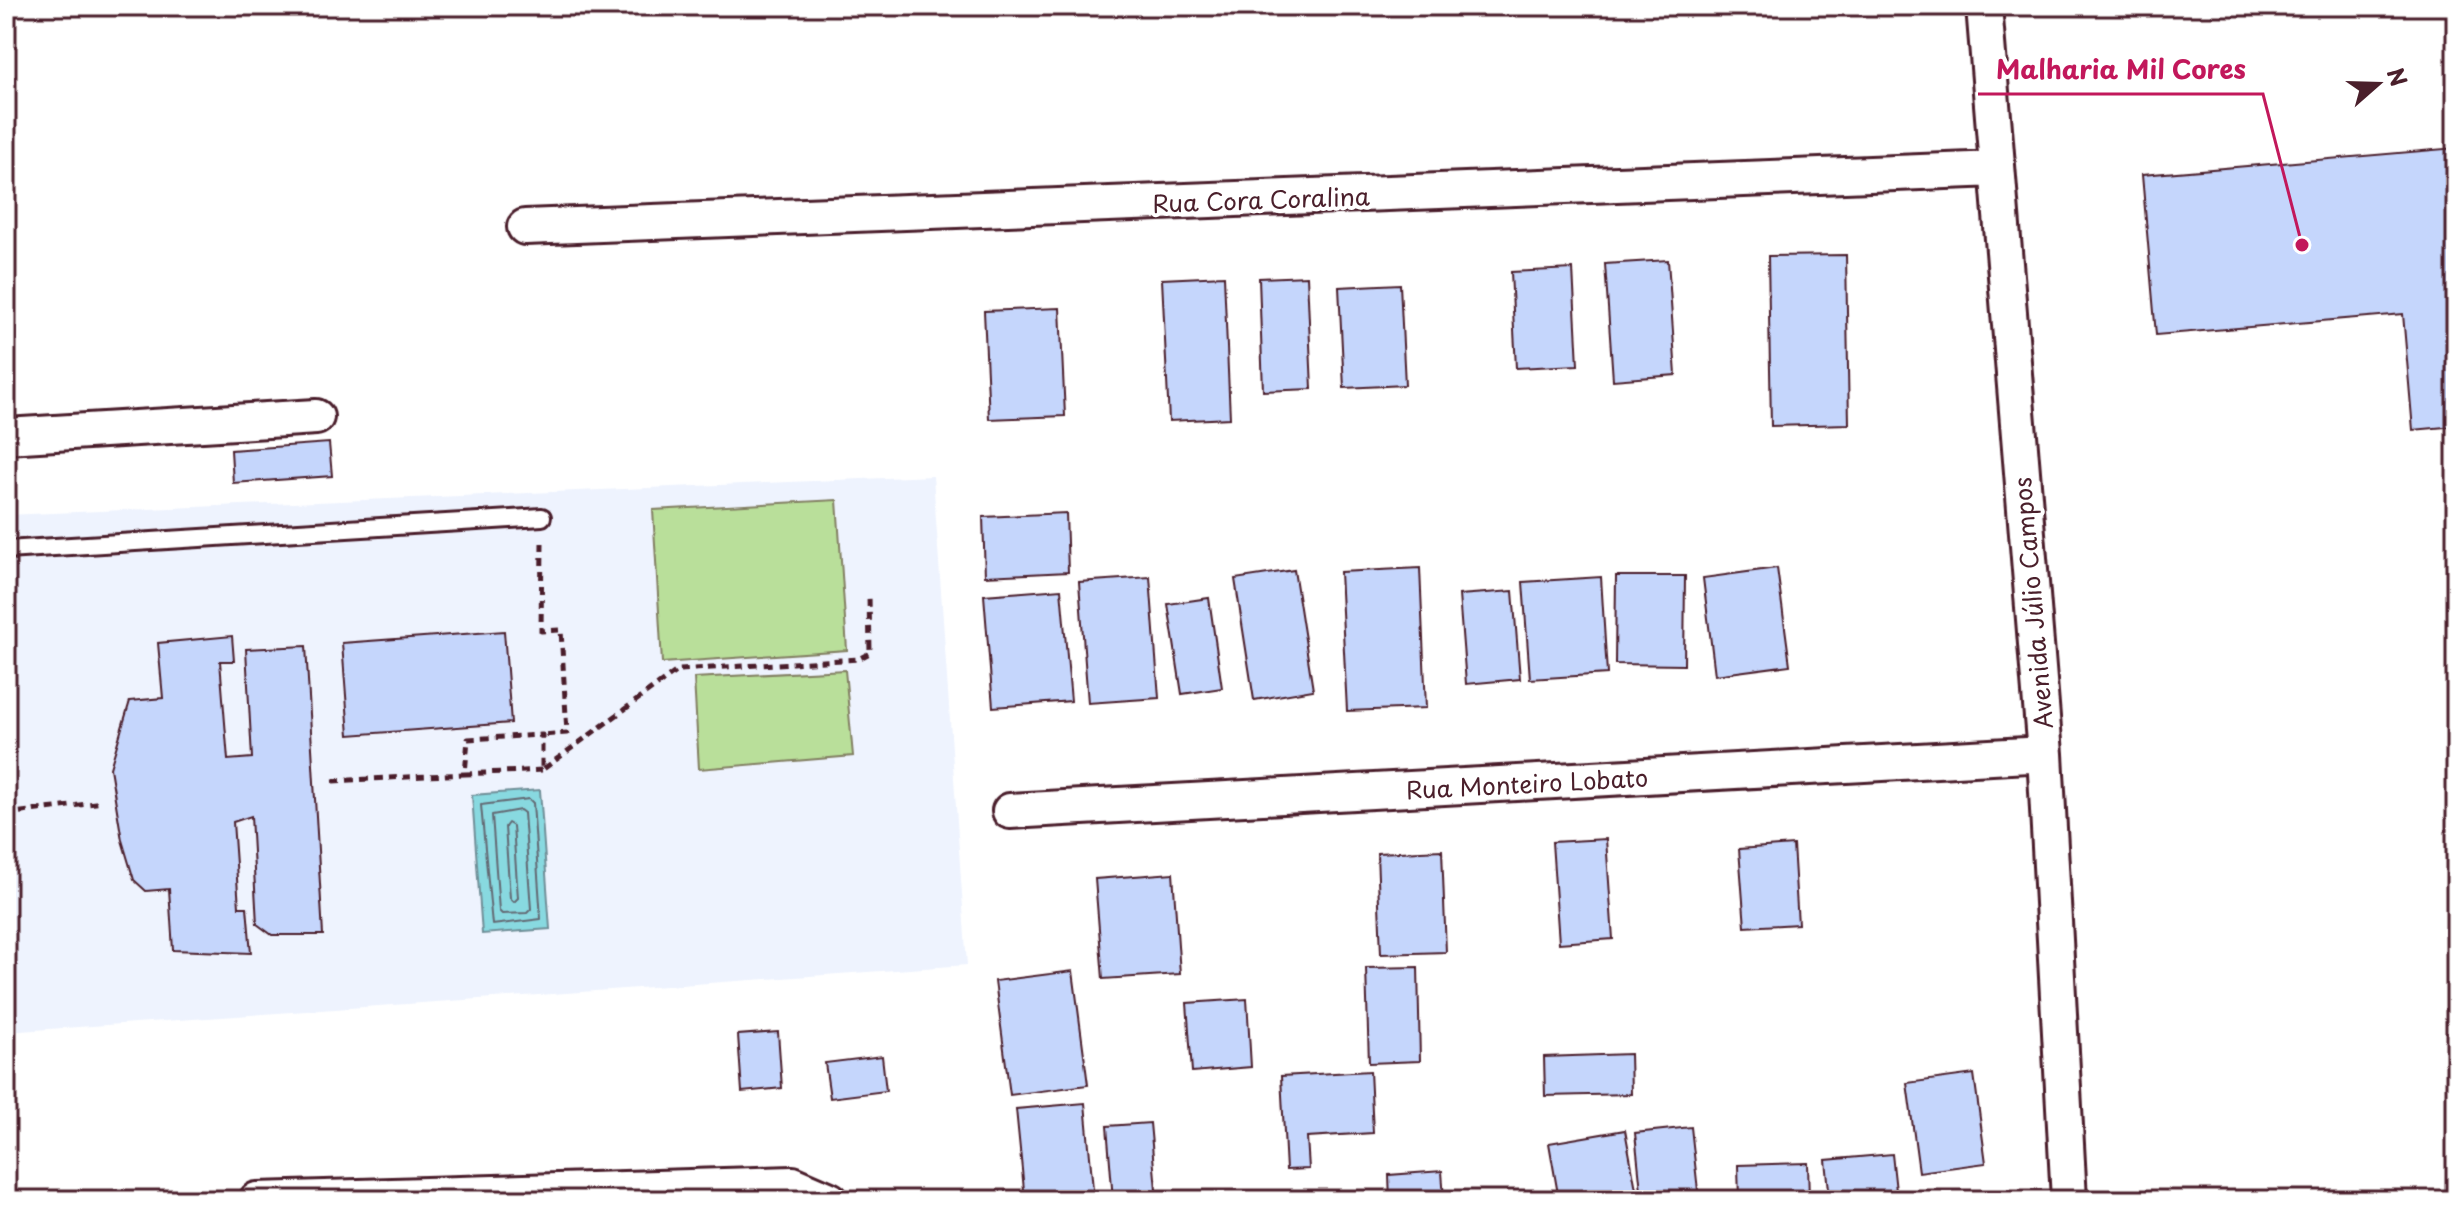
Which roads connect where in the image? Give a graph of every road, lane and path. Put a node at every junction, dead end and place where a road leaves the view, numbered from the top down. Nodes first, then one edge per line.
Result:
1 (1984, 6) edge
2 (1997, 169) junction
3 (525, 227) dead end
4 (316, 417) dead end
5 (6, 436) edge
6 (542, 517) joint
7 (6, 550) edge
8 (869, 595) dead end
9 (542, 735) junction
10 (2045, 754) junction
11 (542, 770) junction
12 (465, 774) junction
13 (333, 781) dead end
14 (103, 802) dead end
15 (1010, 811) dead end
16 (6, 814) edge
17 (465, 1197) edge
18 (369, 1198) edge
19 (257, 1200) edge
20 (830, 1200) edge
21 (2069, 1200) edge

1 - 2 street, Avenida Júlio Campos
2 - 3 street, Rua Cora Coralina
2 - 10 street, Avenida Júlio Campos
4 - 5 street
6 - 7 lane
6 - 9 path
8 - 11 path
9 - 11 path
9 - 12 path
10 - 15 street, Rua Monteiro Lobato
10 - 21 street, Avenida Júlio Campos
11 - 12 path
12 - 13 path
14 - 16 path
17 - 18 street
17 - 20 street
18 - 19 street

